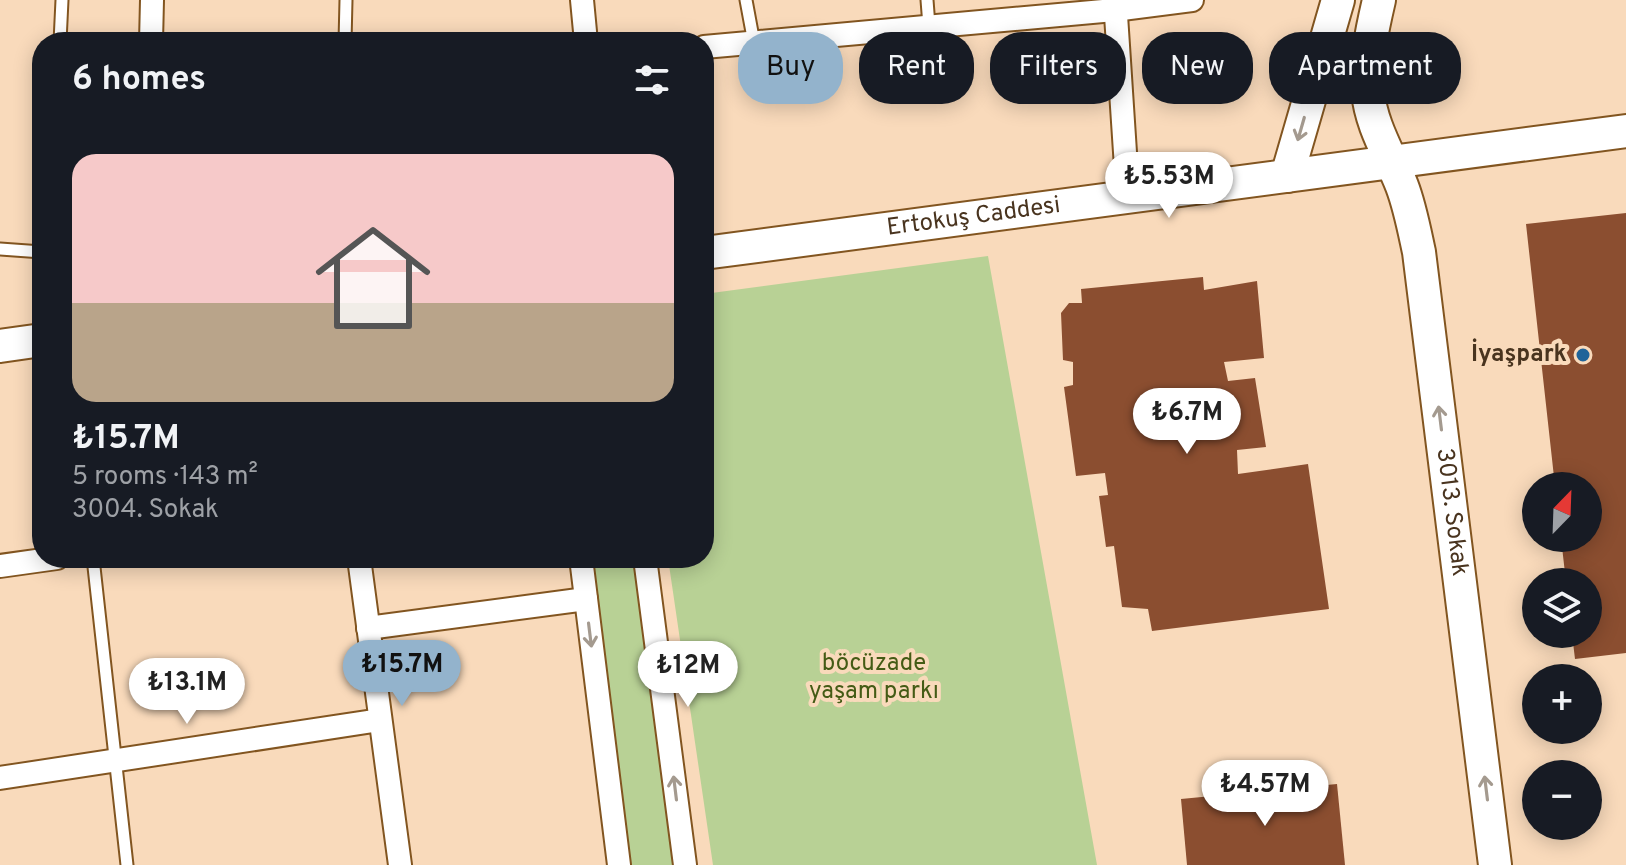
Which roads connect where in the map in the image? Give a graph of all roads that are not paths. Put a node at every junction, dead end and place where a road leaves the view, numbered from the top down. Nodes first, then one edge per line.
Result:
1 (62, 0) edge
2 (152, 0) edge
3 (346, 0) edge
4 (582, 0) edge
5 (746, 0) edge
6 (927, 0) edge
7 (1192, 0) edge
8 (1338, 0) edge
9 (1379, 0) edge
10 (1115, 5) edge
11 (929, 26) junction
12 (60, 32) edge
13 (151, 32) edge
14 (345, 32) edge
15 (585, 32) edge
16 (752, 32) edge
17 (843, 34) edge
18 (738, 44) edge
19 (714, 46) edge
20 (1626, 131) edge
21 (1392, 162) junction
22 (1287, 176) junction
23 (1128, 198) junction
24 (0, 249) edge
25 (32, 251) edge
26 (714, 252) edge
27 (32, 341) edge
28 (0, 346) edge
29 (32, 562) edge
30 (0, 566) edge
31 (94, 568) edge
32 (360, 568) edge
33 (582, 568) edge
34 (646, 568) edge
35 (586, 599) junction
36 (368, 628) junction
37 (380, 720) junction
38 (115, 760) junction
39 (0, 778) edge
40 (127, 865) edge
41 (400, 865) edge
42 (619, 865) edge
43 (685, 865) edge
44 (1495, 865) edge

1 - 12 lane
2 - 13 street
3 - 14 lane
4 - 15 street
5 - 16 lane
6 - 11 lane
7 - 10 street
8 -> 22 street
9 - 21 street, 3013. Sokak
10 - 11 street
10 - 23 street
11 - 17 street
18 - 19 street
20 - 21 street, Ertokuş Caddesi
21 - 22 street, Ertokuş Caddesi
44 -> 21 street, 3013. Sokak
22 - 23 street, Ertokuş Caddesi
23 - 26 street, Ertokuş Caddesi
24 - 25 lane
27 - 28 street
29 - 30 street
31 - 38 lane
32 - 36 street
33 - 35 street
43 -> 34 street
35 - 36 street
35 -> 42 street
36 - 37 street
37 - 38 street
37 - 41 street
38 - 39 street
38 - 40 lane

